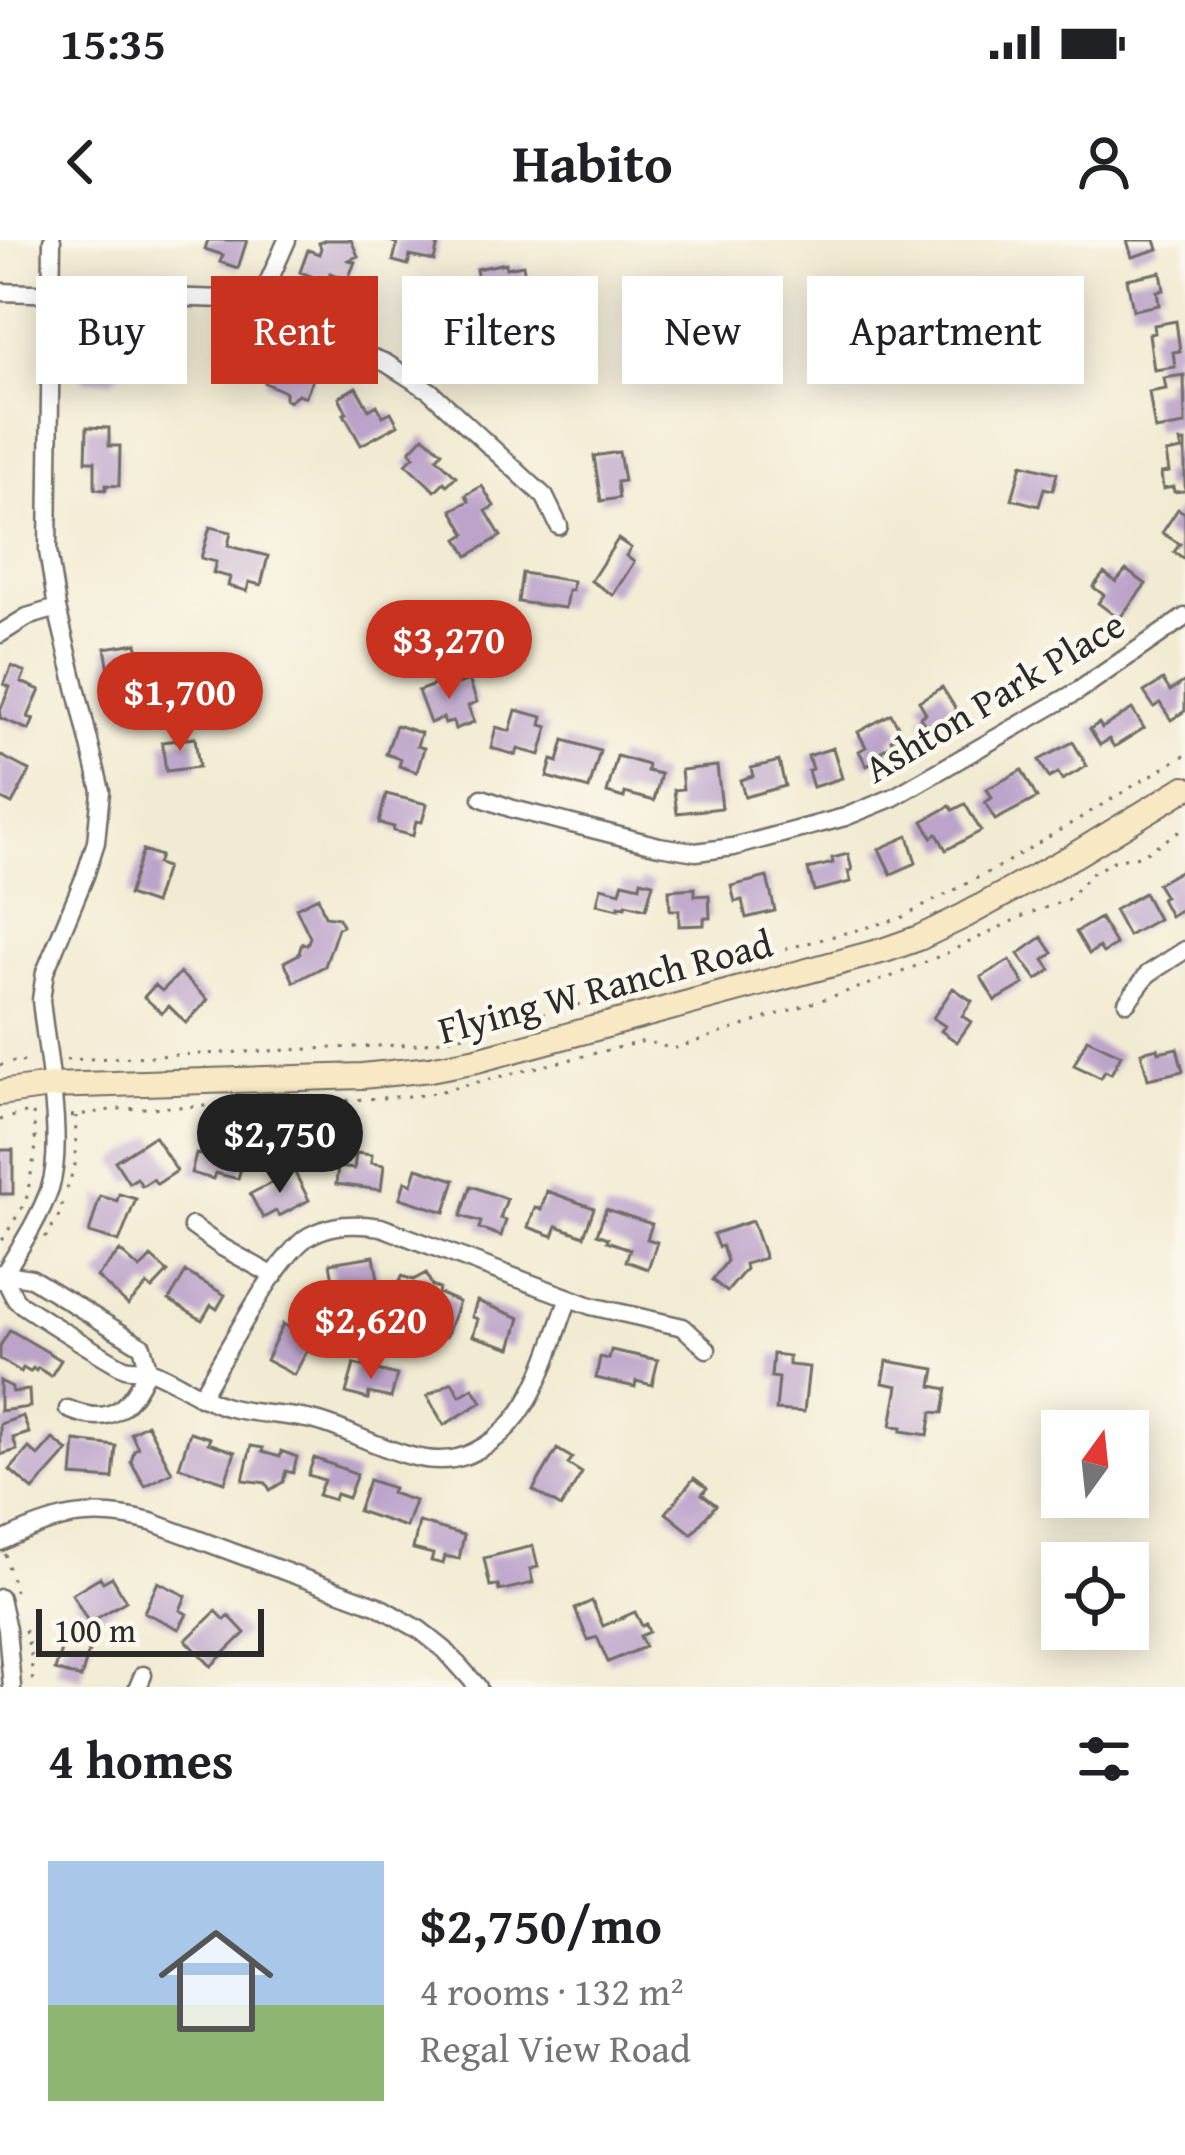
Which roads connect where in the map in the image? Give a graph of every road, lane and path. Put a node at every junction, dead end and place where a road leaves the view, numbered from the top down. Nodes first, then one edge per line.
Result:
1 (52, 240) edge
2 (286, 240) edge
3 (52, 276) edge
4 (271, 276) edge
5 (0, 292) edge
6 (36, 294) edge
7 (378, 360) edge
8 (50, 384) edge
9 (559, 526) dead end
10 (57, 608) junction
11 (1185, 617) edge
12 (0, 634) edge
13 (1185, 755) edge
14 (1185, 788) edge
15 (482, 798) dead end
16 (1185, 950) edge
17 (1126, 1002) dead end
18 (22, 1059) dead end
19 (47, 1059) junction
20 (50, 1087) junction
21 (0, 1094) edge
22 (0, 1120) edge
23 (192, 1226) dead end
24 (0, 1244) edge
25 (1, 1276) edge
26 (274, 1276) junction
27 (569, 1298) junction
28 (707, 1349) dead end
29 (148, 1368) junction
30 (200, 1397) junction
31 (68, 1408) dead end
32 (457, 1459) junction
33 (460, 1480) dead end
34 (0, 1542) edge
35 (0, 1598) edge
36 (12, 1687) edge
37 (478, 1687) edge

1 - 3 street
2 - 4 street
5 - 6 street
7 - 9 street
8 - 10 street
10 - 12 street
10 - 19 street
11 - 15 street, Ashton Park Place
13 - 19 path
14 - 20 street, Flying W Ranch Road
16 - 17 street
18 - 19 path
19 - 20 street
20 - 21 street, Flying W Ranch Road
20 - 25 street
22 - 24 path
23 - 26 street
25 - 29 street
25 - 29 street
26 - 27 street
26 - 30 street
27 - 28 street
27 - 32 street
29 - 30 street
29 - 31 street
30 - 32 street
32 - 33 street
34 - 37 street
35 - 36 street

